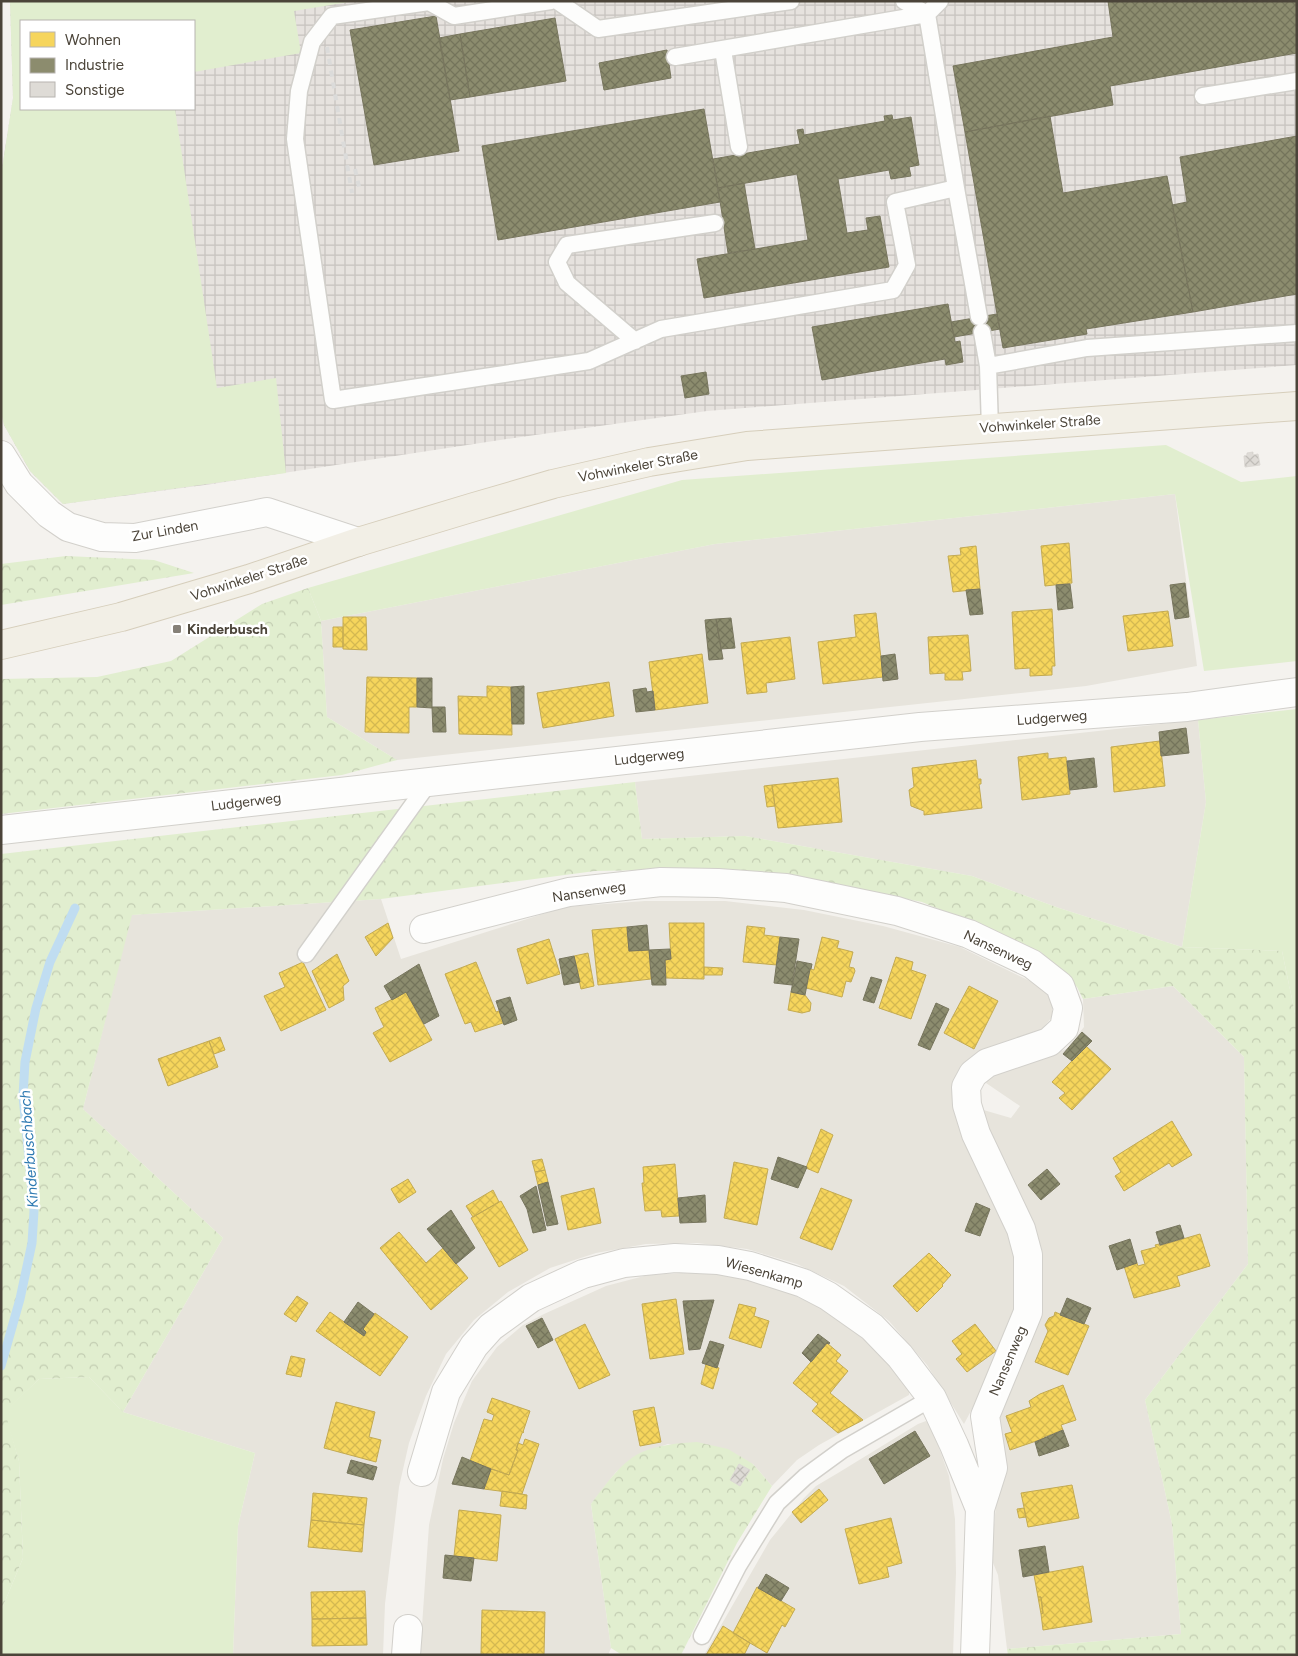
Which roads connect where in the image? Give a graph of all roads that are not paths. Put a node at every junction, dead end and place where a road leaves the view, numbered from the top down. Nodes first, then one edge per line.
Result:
1 (551, 1) edge
2 (558, 1) edge
3 (791, 1) edge
4 (904, 1) edge
5 (940, 1) edge
6 (927, 14) junction
7 (723, 50) junction
8 (674, 57) dead end
9 (1297, 81) edge
10 (1203, 96) dead end
11 (739, 146) dead end
12 (956, 188) junction
13 (715, 223) dead end
14 (1297, 333) edge
15 (635, 341) junction
16 (988, 366) junction
17 (1297, 406) edge
18 (990, 428) junction
19 (1, 455) edge
20 (358, 542) junction
21 (1, 645) edge
22 (1297, 692) edge
23 (430, 781) junction
24 (1, 830) edge
25 (424, 930) dead end
26 (306, 954) dead end
27 (932, 1398) junction
28 (422, 1472) dead end
29 (980, 1509) junction
30 (702, 1636) dead end
31 (976, 1653) edge

1 - 15 lane
2 - 3 lane
4 - 6 lane
5 - 6 lane
6 - 7 lane
6 - 12 lane
7 - 8 lane
7 - 11 lane
9 - 10 lane
12 - 15 lane
12 - 16 lane
13 - 15 lane
14 - 16 lane
16 - 18 lane
17 - 18 main road, Vohwinkeler Straße
18 - 20 main road, Vohwinkeler Straße
19 - 20 street, Zur Linden
20 - 21 main road, Vohwinkeler Straße
22 - 23 street, Ludgerweg
23 - 24 street, Ludgerweg
23 - 26 lane
25 - 29 street, Nansenweg
27 - 28 street, Wiesenkamp
27 - 29 street, Wiesenkamp
27 - 30 lane
29 - 31 street, Wiesenkamp

